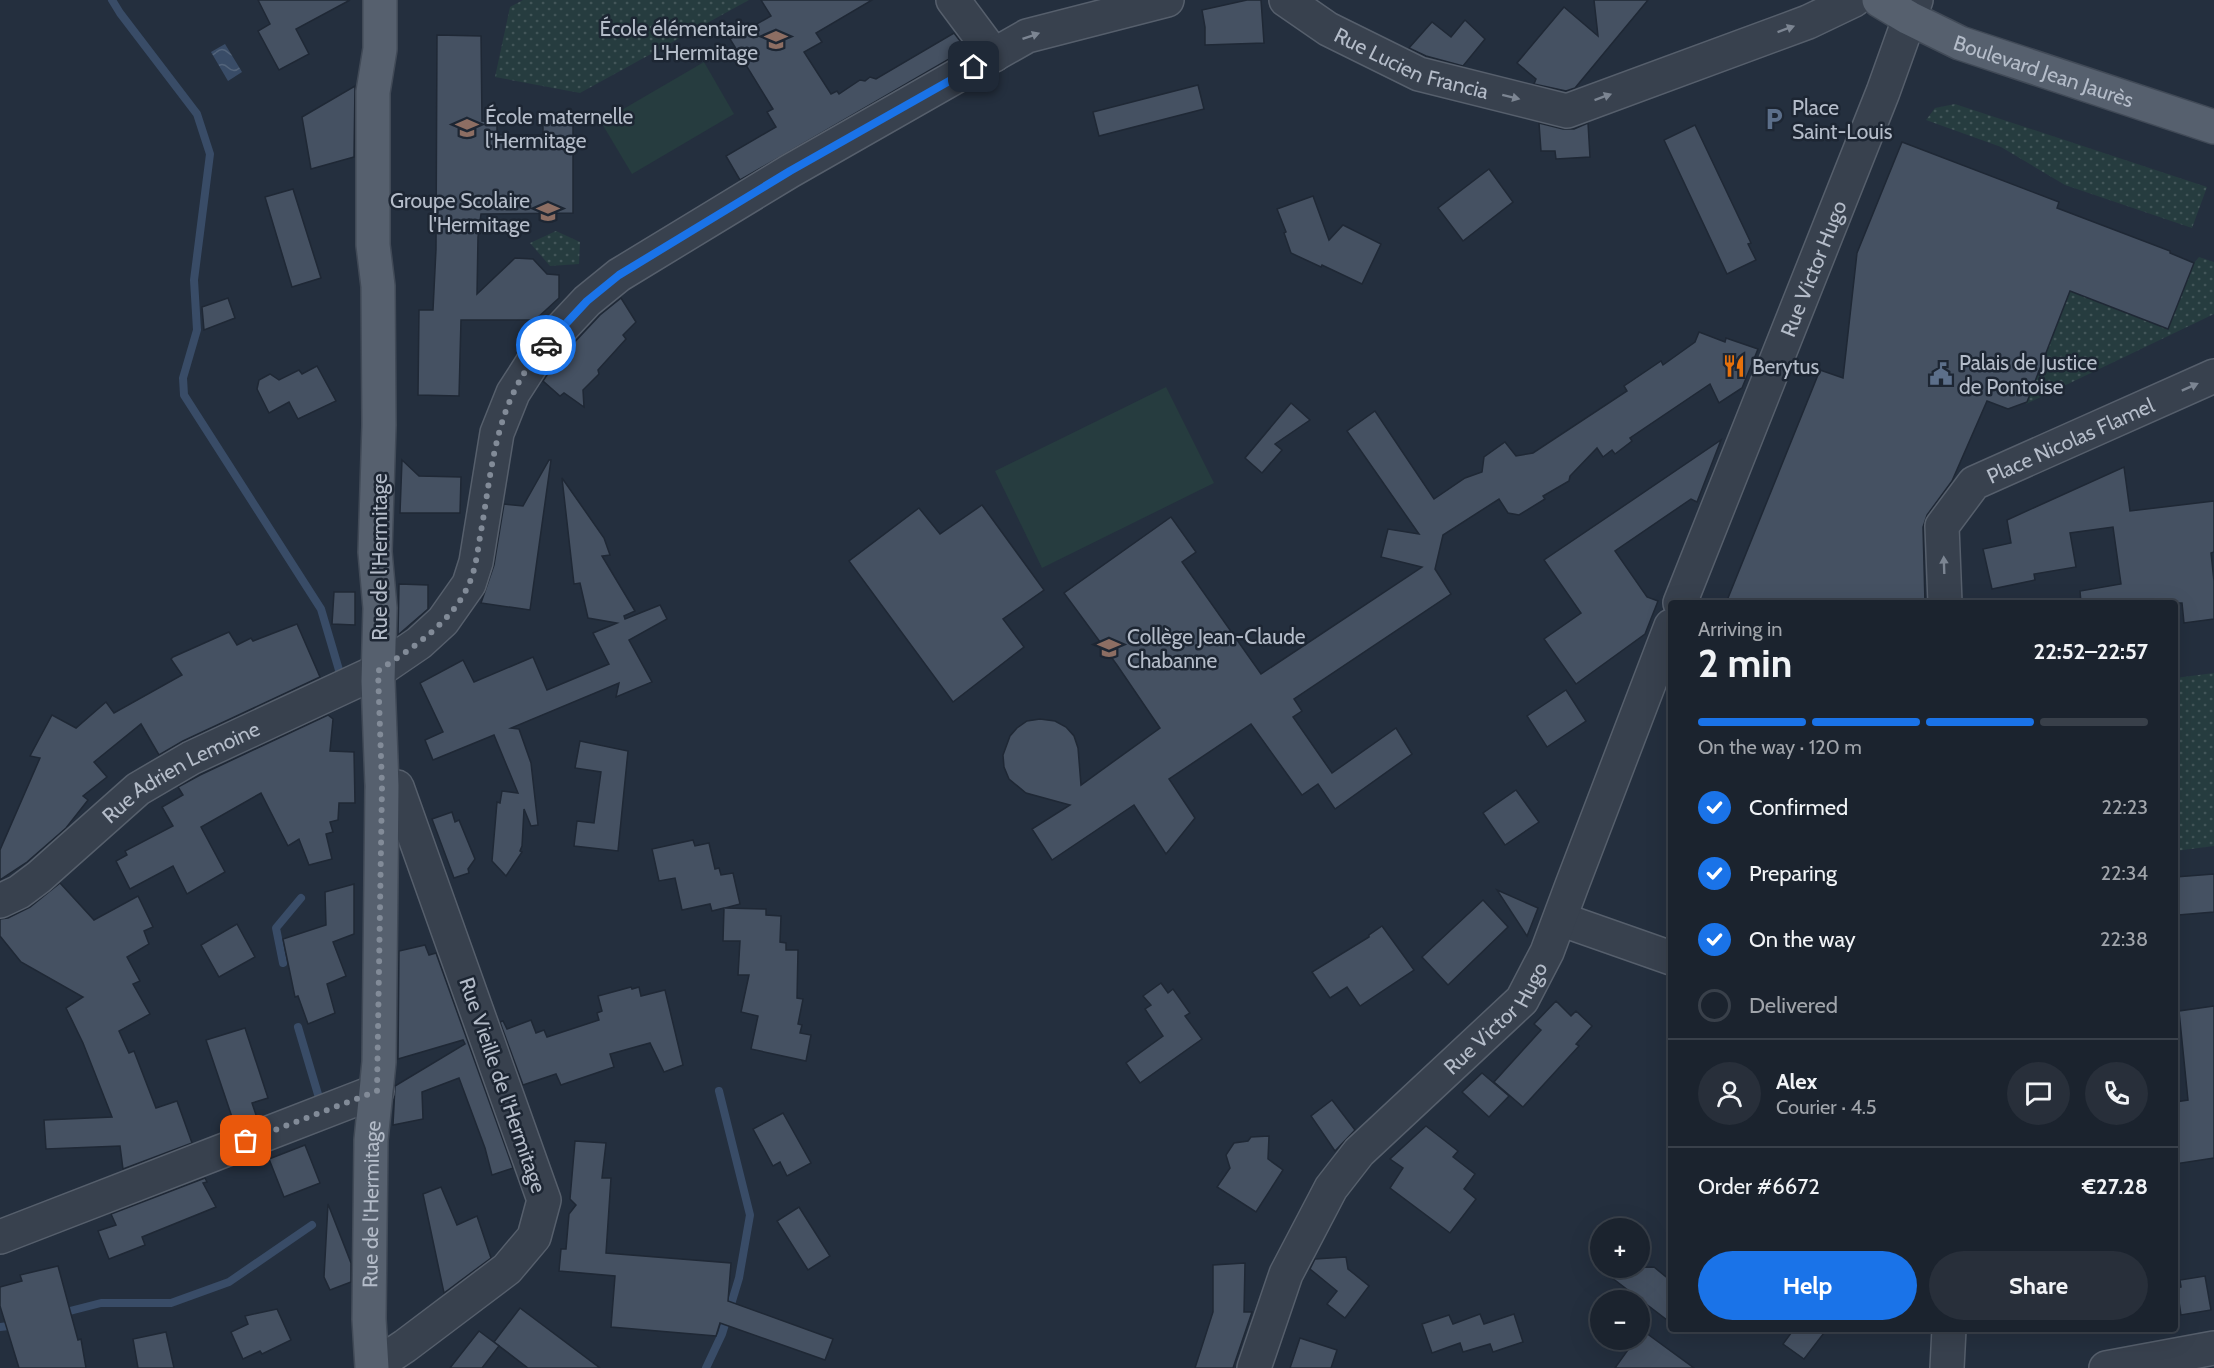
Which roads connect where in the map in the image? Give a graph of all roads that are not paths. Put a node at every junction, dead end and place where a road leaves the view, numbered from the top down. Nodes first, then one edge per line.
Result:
1 (380, 0) edge
2 (953, 0) edge
3 (1167, 0) edge
4 (1286, 0) edge
5 (1854, 0) edge
6 (1879, 0) edge
7 (1912, 9) edge
8 (994, 56) junction
9 (2214, 127) edge
10 (2214, 376) edge
11 (1681, 600) edge
12 (1945, 600) edge
13 (1668, 634) edge
14 (378, 671) junction
15 (382, 786) junction
16 (0, 901) edge
17 (1560, 919) junction
18 (1668, 957) edge
19 (377, 1091) junction
20 (0, 1237) edge
21 (1949, 1332) edge
22 (2214, 1348) edge
23 (372, 1366) edge
24 (1254, 1368) edge
25 (1947, 1368) edge
26 (2106, 1368) edge

1 - 14 main road, Rue de l'Hermitage
2 - 8 street
8 -> 3 street, Rue Adrien Lemoine
4 -> 5 street, Rue Lucien Francia
6 - 7 main road, Boulevard Jean Jaurès
7 - 9 main road, Boulevard Jean Jaurès
7 - 11 street, Rue Victor Hugo
8 - 14 street, Rue Adrien Lemoine
12 -> 10 street, Place Nicolas Flamel
13 - 17 street, Rue Victor Hugo
14 - 15 main road, Rue de l'Hermitage
14 - 16 street, Rue Adrien Lemoine
15 - 19 main road, Rue de l'Hermitage
15 - 23 street, Rue Vieille de l'Hermitage
17 - 18 street
17 - 24 street, Rue Victor Hugo
19 - 20 street
19 - 23 main road, Rue de l'Hermitage
21 - 25 street
22 - 26 street

